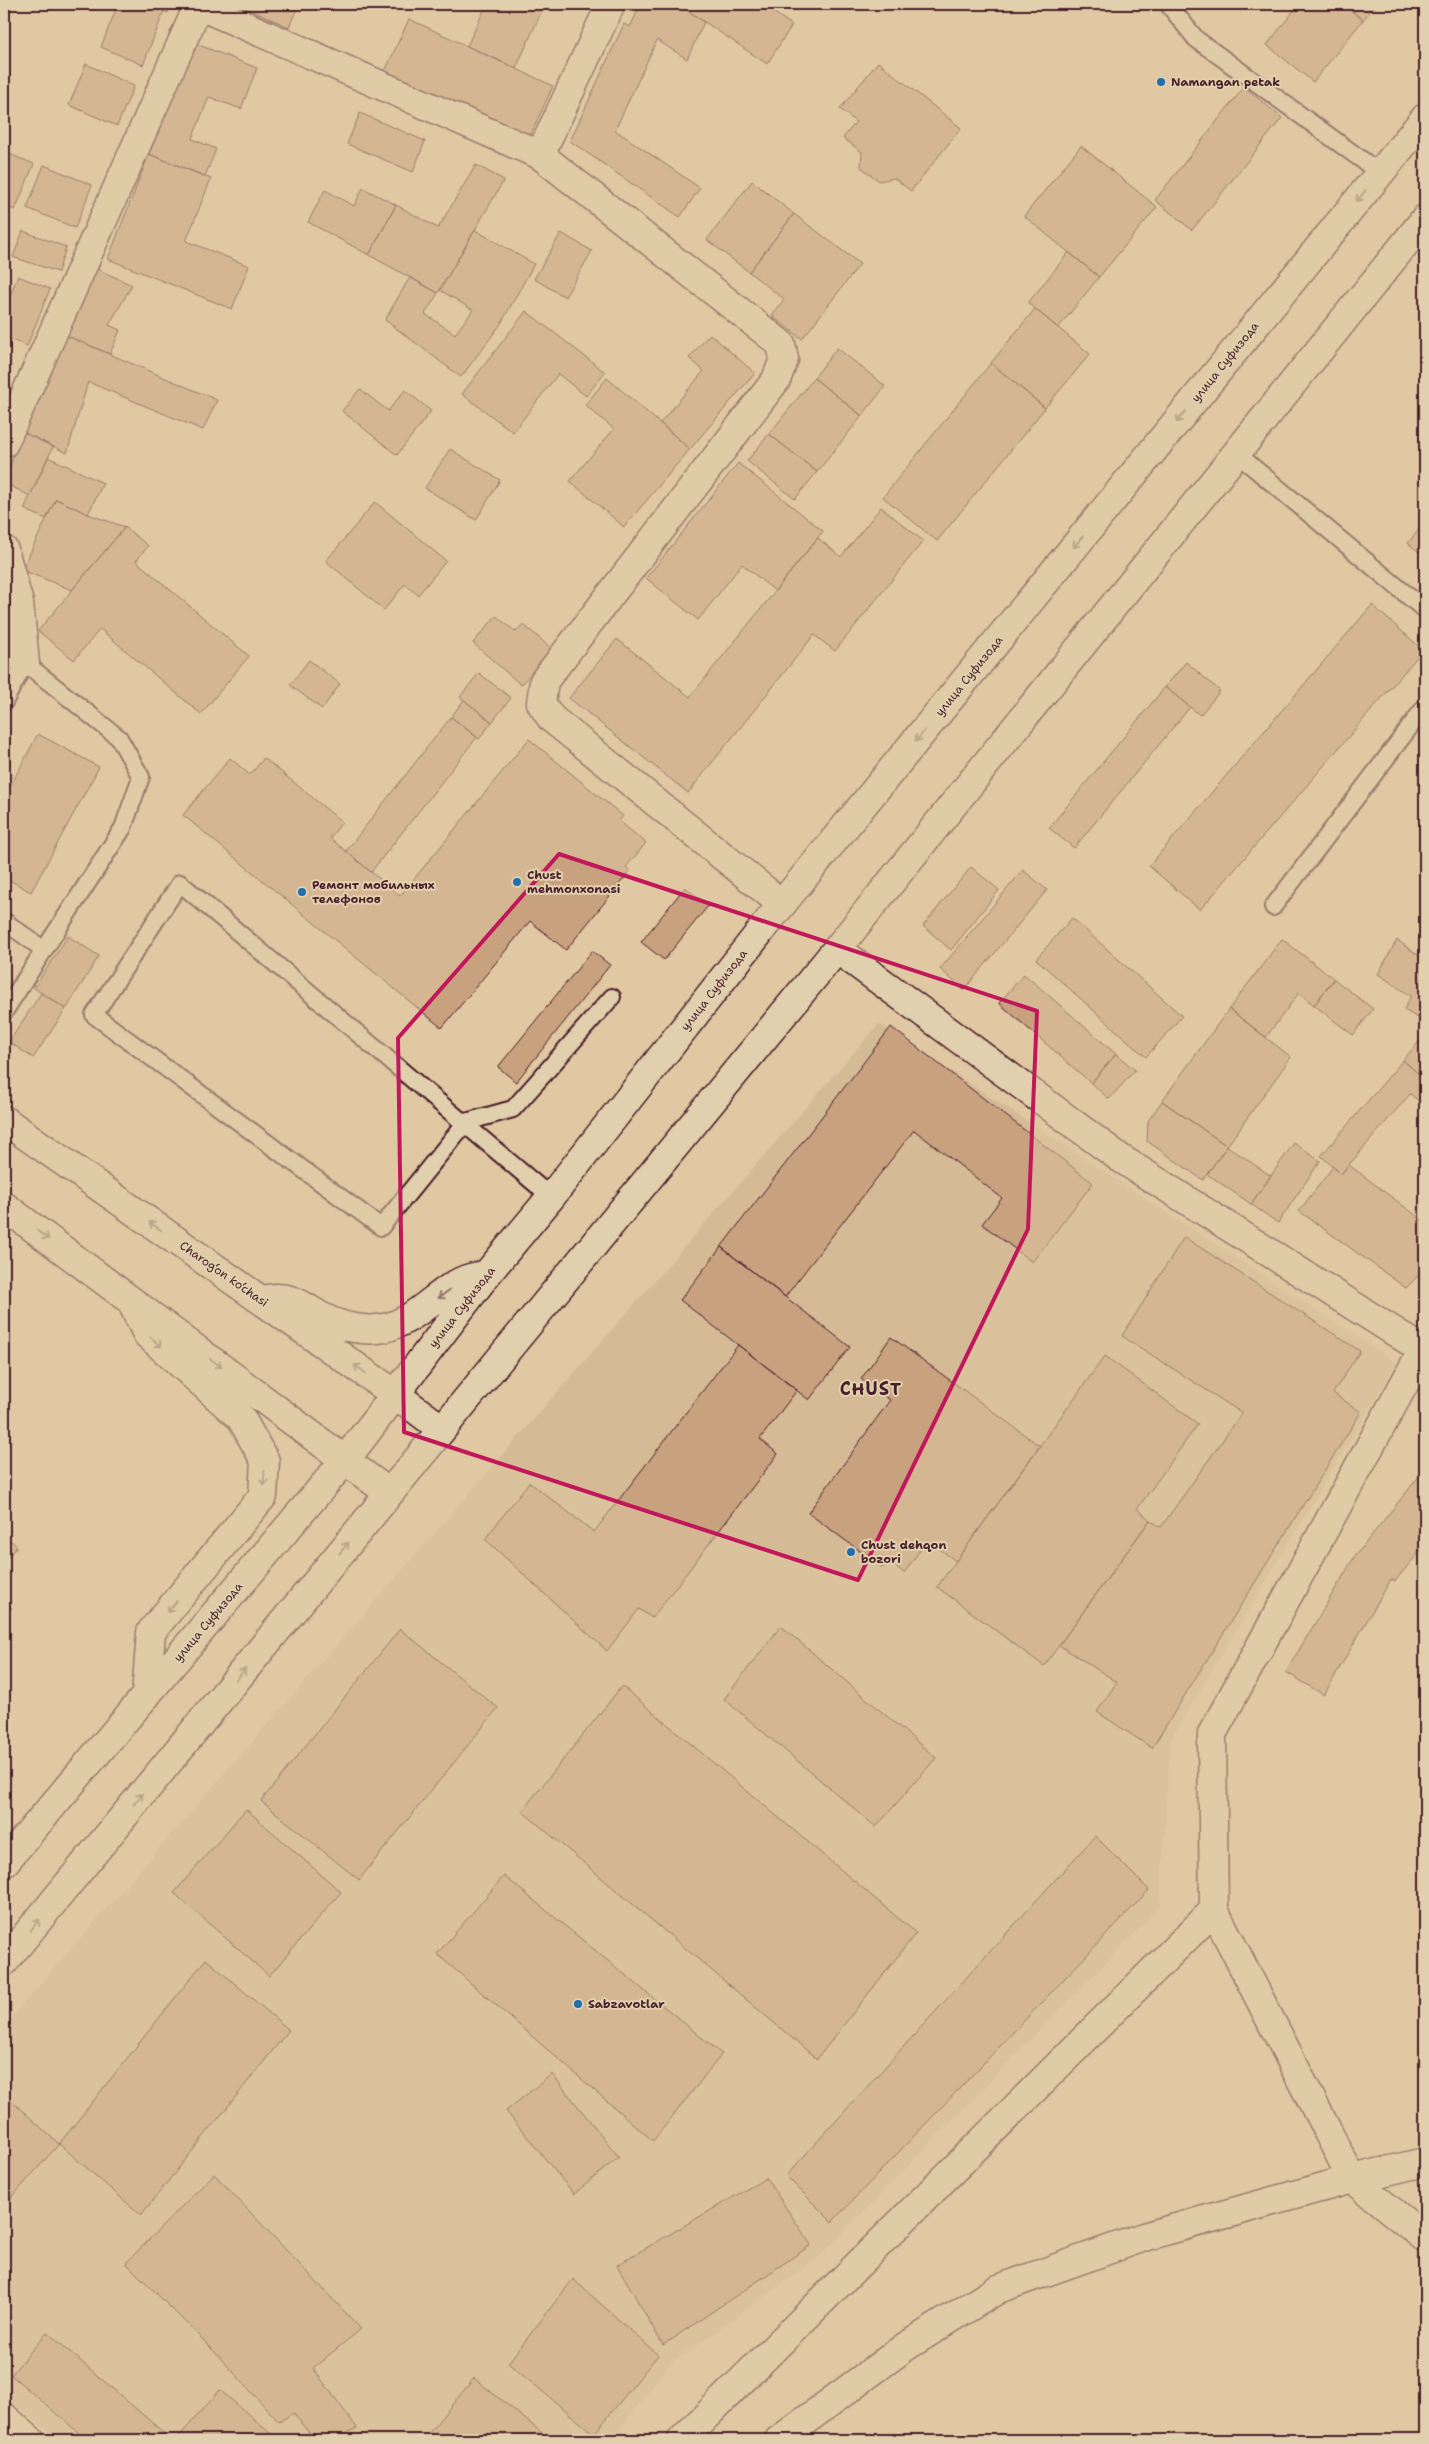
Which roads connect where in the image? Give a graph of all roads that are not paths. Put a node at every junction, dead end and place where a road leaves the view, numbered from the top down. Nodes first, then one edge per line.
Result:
1 (611, 4) edge
2 (1168, 4) edge
3 (198, 5) edge
4 (1425, 118) edge
5 (540, 156) junction
6 (1380, 173) junction
7 (1425, 219) edge
8 (4, 443) edge
9 (1236, 454) junction
10 (4, 550) edge
11 (1425, 610) edge
12 (26, 663) junction
13 (4, 702) edge
14 (1425, 707) edge
15 (782, 904) junction
16 (1273, 907) dead end
17 (4, 921) edge
18 (838, 949) junction
19 (44, 950) junction
20 (612, 996) dead end
21 (4, 1012) edge
22 (4, 1120) edge
23 (466, 1122) junction
24 (551, 1197) junction
25 (4, 1206) edge
26 (487, 1274) junction
27 (131, 1301) junction
28 (262, 1301) junction
29 (1424, 1349) edge
30 (395, 1394) junction
31 (442, 1430) junction
32 (346, 1459) junction
33 (389, 1493) junction
34 (146, 1696) junction
35 (4, 1863) edge
36 (1214, 1910) junction
37 (4, 1962) edge
38 (1425, 2162) edge
39 (1352, 2179) junction
40 (1425, 2238) edge
41 (4, 2416) edge
42 (30, 2440) edge
43 (682, 2440) edge
44 (779, 2440) edge

1 - 5 street
2 - 6 lane
3 - 5 street
3 - 8 street
4 - 6 street, улица Суфизода
5 - 15 street
6 -> 15 street, улица Суфизода
7 - 9 street
9 - 11 lane
9 - 18 street
10 - 12 street
12 - 13 lane
12 - 19 lane
14 - 16 lane
15 - 24 street, улица Суфизода
17 - 19 lane
18 - 29 street
18 - 31 street
19 - 21 lane
20 - 23 lane
28 -> 22 street, Charog‘on ko‘chasi
23 - 23 lane
23 - 24 lane
24 - 26 street, улица Суфизода
25 -> 27 street
26 -> 28 street
26 - 30 street, улица Суфизода
27 -> 32 street
27 -> 34 street
30 -> 28 street, Charog‘on ko‘chasi
29 - 36 street
30 - 31 street, Charog‘on ko‘chasi
30 - 32 street, улица Суфизода
31 - 33 street
32 - 33 street
32 - 34 street, улица Суфизода
37 -> 33 street
34 - 35 street, улица Суфизода
36 - 39 street
36 - 43 street
38 - 39 street
39 - 40 street
39 - 44 street
41 - 42 street

